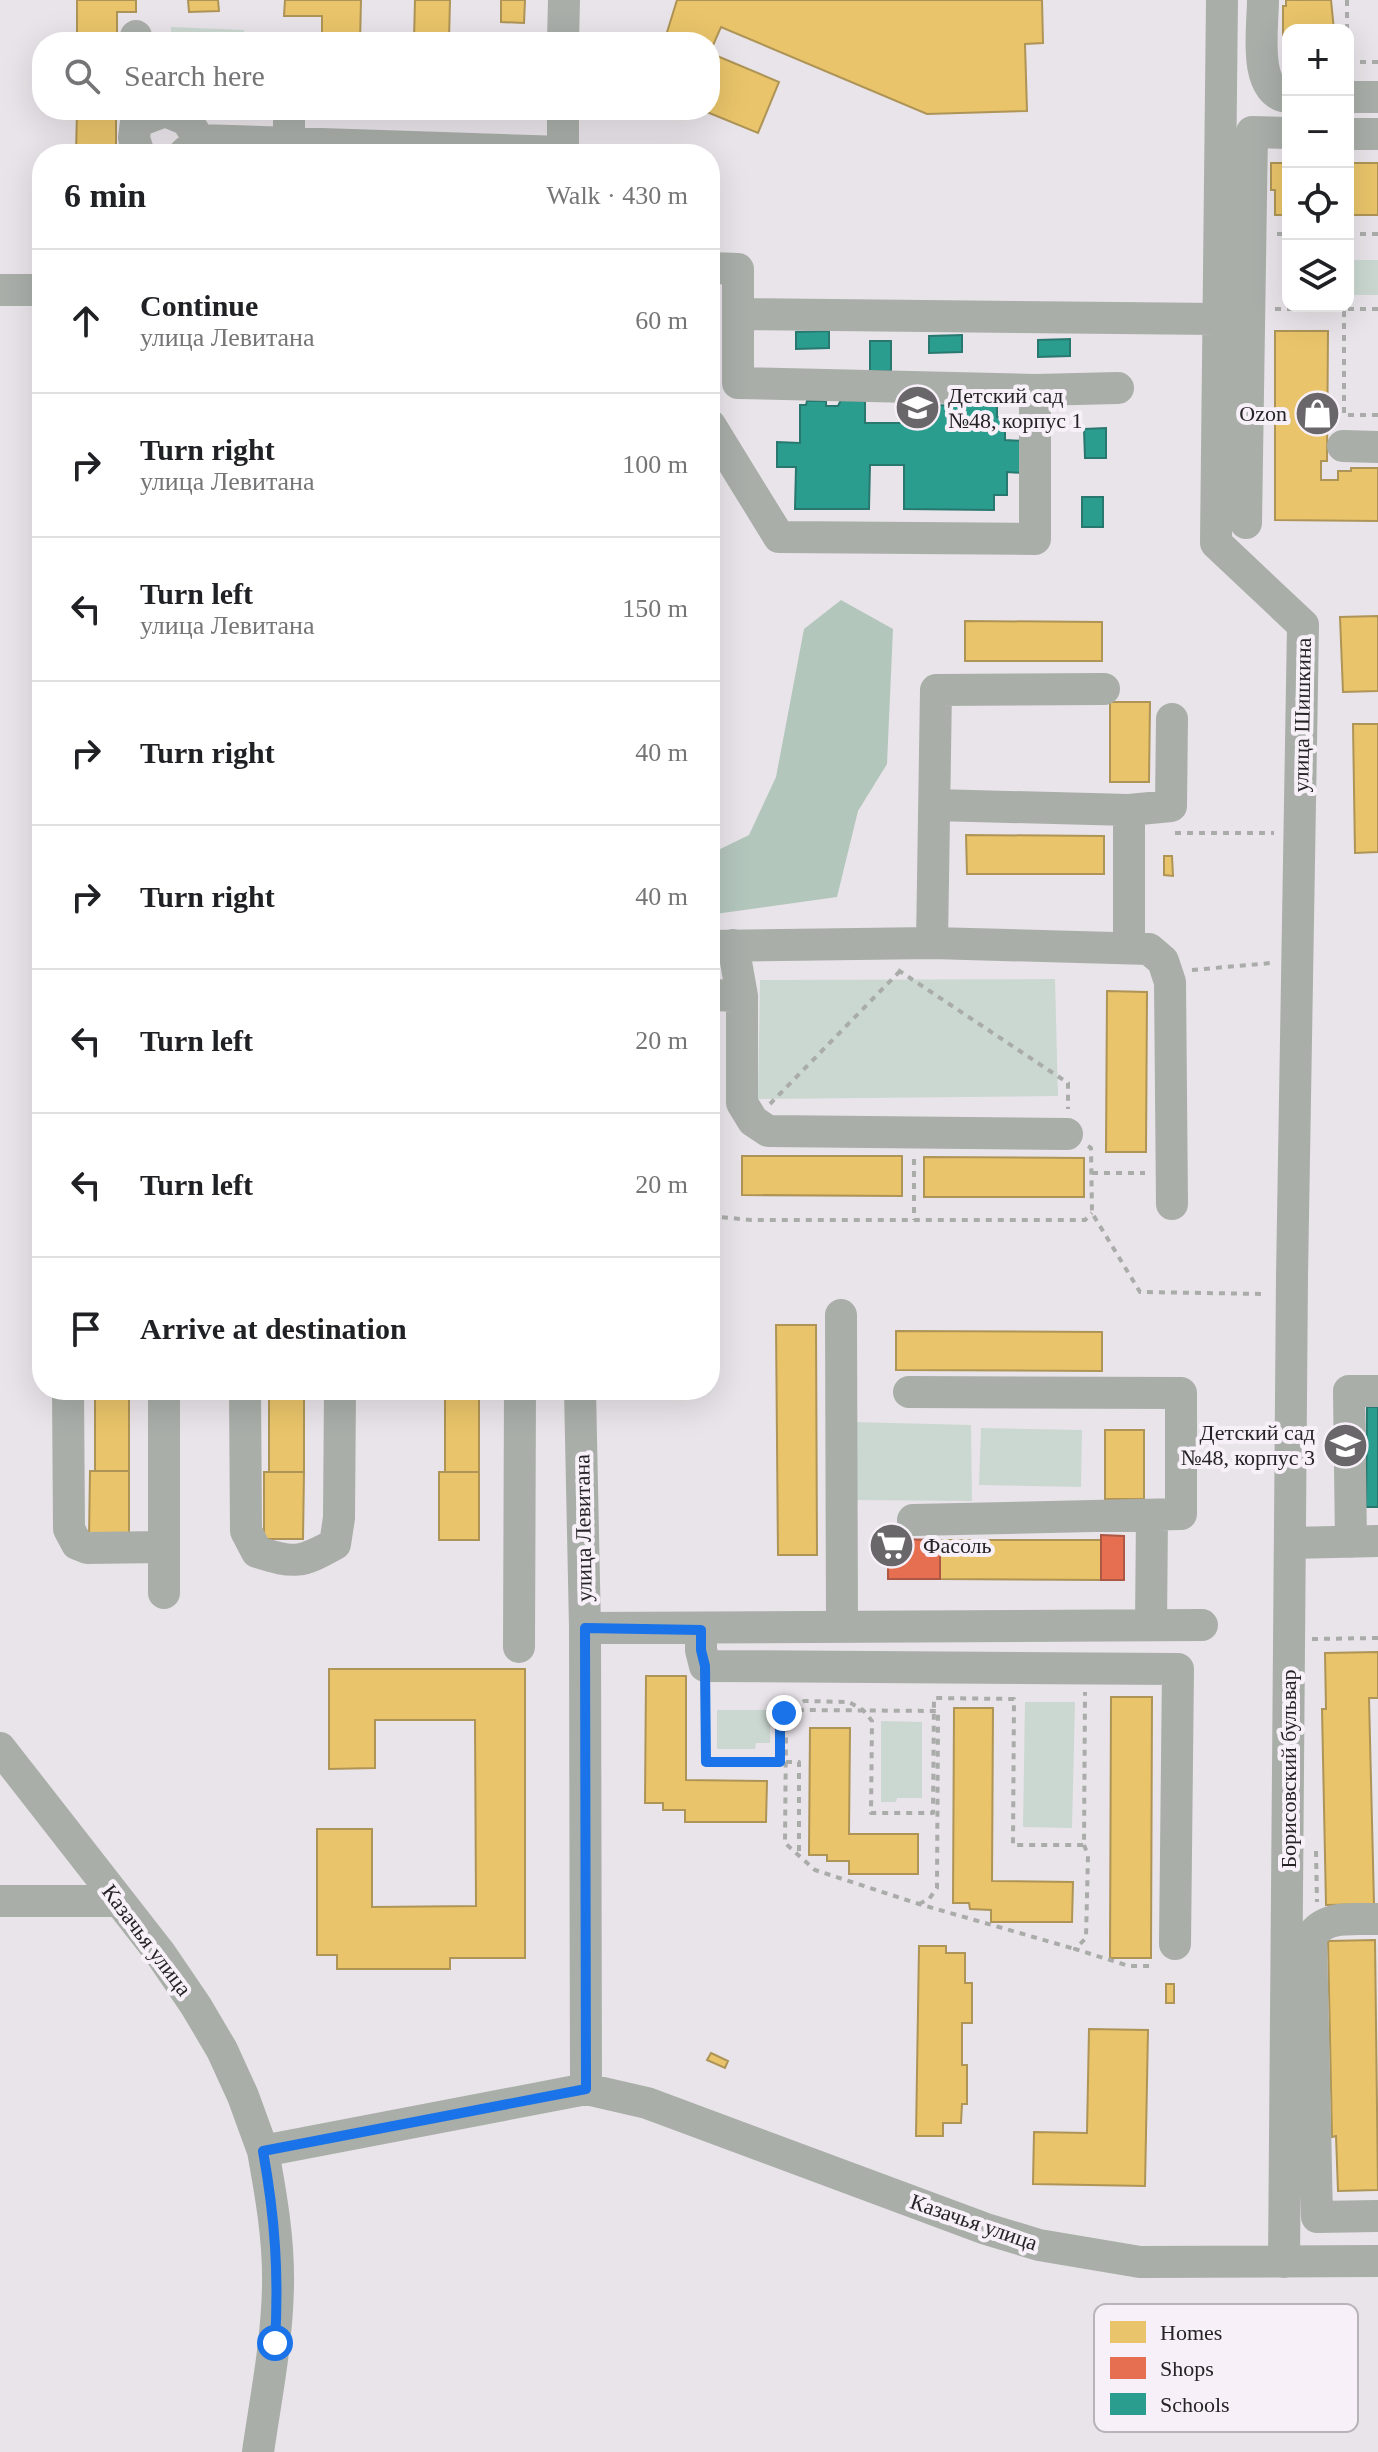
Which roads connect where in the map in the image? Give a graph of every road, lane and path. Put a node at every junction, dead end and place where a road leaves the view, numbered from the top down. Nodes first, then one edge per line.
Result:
1 (564, 0) edge
2 (1222, 0) edge
3 (1263, 0) edge
4 (1347, 0) edge
5 (1347, 24) edge
6 (563, 32) edge
7 (1354, 62) edge
8 (1378, 62) edge
9 (1282, 96) edge
10 (1354, 97) edge
11 (1378, 97) edge
12 (187, 120) edge
13 (289, 120) edge
14 (563, 120) edge
15 (1282, 133) edge
16 (1354, 134) edge
17 (1378, 134) edge
18 (289, 143) junction
19 (191, 144) edge
20 (265, 144) edge
21 (316, 144) edge
22 (563, 144) edge
23 (1354, 234) edge
24 (1378, 234) edge
25 (720, 268) edge
26 (0, 290) edge
27 (32, 290) edge
28 (1249, 309) junction
29 (1282, 309) edge
30 (1354, 309) edge
31 (1378, 309) edge
32 (1344, 312) edge
33 (738, 314) junction
34 (1218, 319) junction
35 (1118, 388) dead end
36 (1035, 390) junction
37 (1378, 415) edge
38 (720, 441) edge
39 (1343, 446) dead end
40 (1378, 447) edge
41 (1246, 523) dead end
42 (1104, 689) dead end
43 (1172, 719) dead end
44 (935, 805) junction
45 (1129, 810) junction
46 (1164, 833) dead end
47 (1299, 833) junction
48 (932, 943) junction
49 (859, 944) junction
50 (722, 945) edge
51 (1129, 947) junction
52 (900, 971) junction
53 (720, 995) edge
54 (742, 996) junction
55 (753, 1121) junction
56 (913, 1132) junction
57 (1067, 1134) junction
58 (1092, 1173) junction
59 (1172, 1189) joint
60 (1092, 1213) junction
61 (720, 1217) edge
62 (914, 1220) junction
63 (1292, 1285) junction
64 (841, 1315) dead end
65 (1378, 1391) edge
66 (909, 1392) dead end
67 (68, 1400) edge
68 (164, 1400) edge
69 (245, 1400) edge
70 (340, 1400) edge
71 (520, 1400) edge
72 (580, 1400) edge
73 (1152, 1515) junction
74 (913, 1520) dead end
75 (1364, 1541) edge
76 (1290, 1543) junction
77 (164, 1547) junction
78 (164, 1593) dead end
79 (1151, 1625) junction
80 (1202, 1625) dead end
81 (842, 1626) junction
82 (585, 1628) junction
83 (701, 1630) junction
84 (1378, 1638) edge
85 (1312, 1639) dead end
86 (519, 1647) dead end
87 (705, 1666) junction
88 (1085, 1686) dead end
89 (863, 1710) junction
90 (934, 1711) junction
91 (0, 1748) edge
92 (783, 1762) junction
93 (936, 1813) junction
94 (1084, 1845) junction
95 (1316, 1847) dead end
96 (799, 1857) junction
97 (0, 1901) edge
98 (119, 1901) junction
99 (919, 1904) junction
100 (1378, 1919) edge
101 (1317, 1927) junction
102 (1075, 1949) junction
103 (1165, 1955) joint
104 (586, 2089) junction
105 (263, 2151) junction
106 (1378, 2216) edge
107 (1378, 2261) edge
108 (1284, 2262) junction
109 (258, 2452) edge

1 - 6 street
2 - 34 street, улица Шишкина
3 - 9 street
4 - 5 path
7 - 8 path
10 - 11 street
12 - 19 street
13 - 18 street
14 - 22 street
15 - 28 street
16 - 17 street
18 - 20 street
18 - 21 street
23 - 24 path
25 - 33 street
26 - 27 street
28 - 29 path
28 - 41 street
30 - 31 path
32 - 37 path
33 - 34 street
33 - 36 street
34 - 47 street, улица Шишкина
35 - 36 street
36 - 38 street
39 - 40 street
42 - 44 street
43 - 45 street
44 - 45 street
44 - 48 street
45 - 51 street
46 - 47 path
47 - 63 street, улица Шишкина
48 - 49 street
48 - 51 street
49 - 50 street
49 - 52 path
50 - 54 street
51 - 59 street
52 - 55 path
52 - 57 path
53 - 54 street
54 - 55 street
55 - 56 street
56 - 57 street
56 - 62 path
57 - 58 path
58 - 59 path
58 - 60 path
60 - 62 path
60 - 63 path
61 - 62 path
63 - 76 street, Борисовский бульвар
64 - 81 street
65 - 75 street
66 - 73 street
67 - 77 street
68 - 77 street
69 - 70 street
71 - 86 street
72 - 82 street, улица Левитана
73 - 74 street
73 - 79 street
75 - 76 street
76 - 108 street, Борисовский бульвар
77 - 78 street
79 - 80 street
79 - 81 street
81 - 83 street
82 - 83 street
82 - 104 street, улица Левитана
83 - 87 street
84 - 85 path
87 - 92 path
87 - 103 street
88 - 94 path
89 - 90 path
89 - 92 path
89 - 93 path
90 - 93 path
90 - 94 path
91 - 98 street, Казачья улица
92 - 96 path
92 - 96 path
93 - 99 path
94 - 102 path
95 - 101 path
96 - 99 path
97 - 98 street
98 - 105 street, Казачья улица
99 - 102 path
100 - 101 street
101 - 106 street
102 - 103 path
104 - 105 street
104 - 108 street, Казачья улица
105 - 109 street
107 - 108 street, Казачья улица

